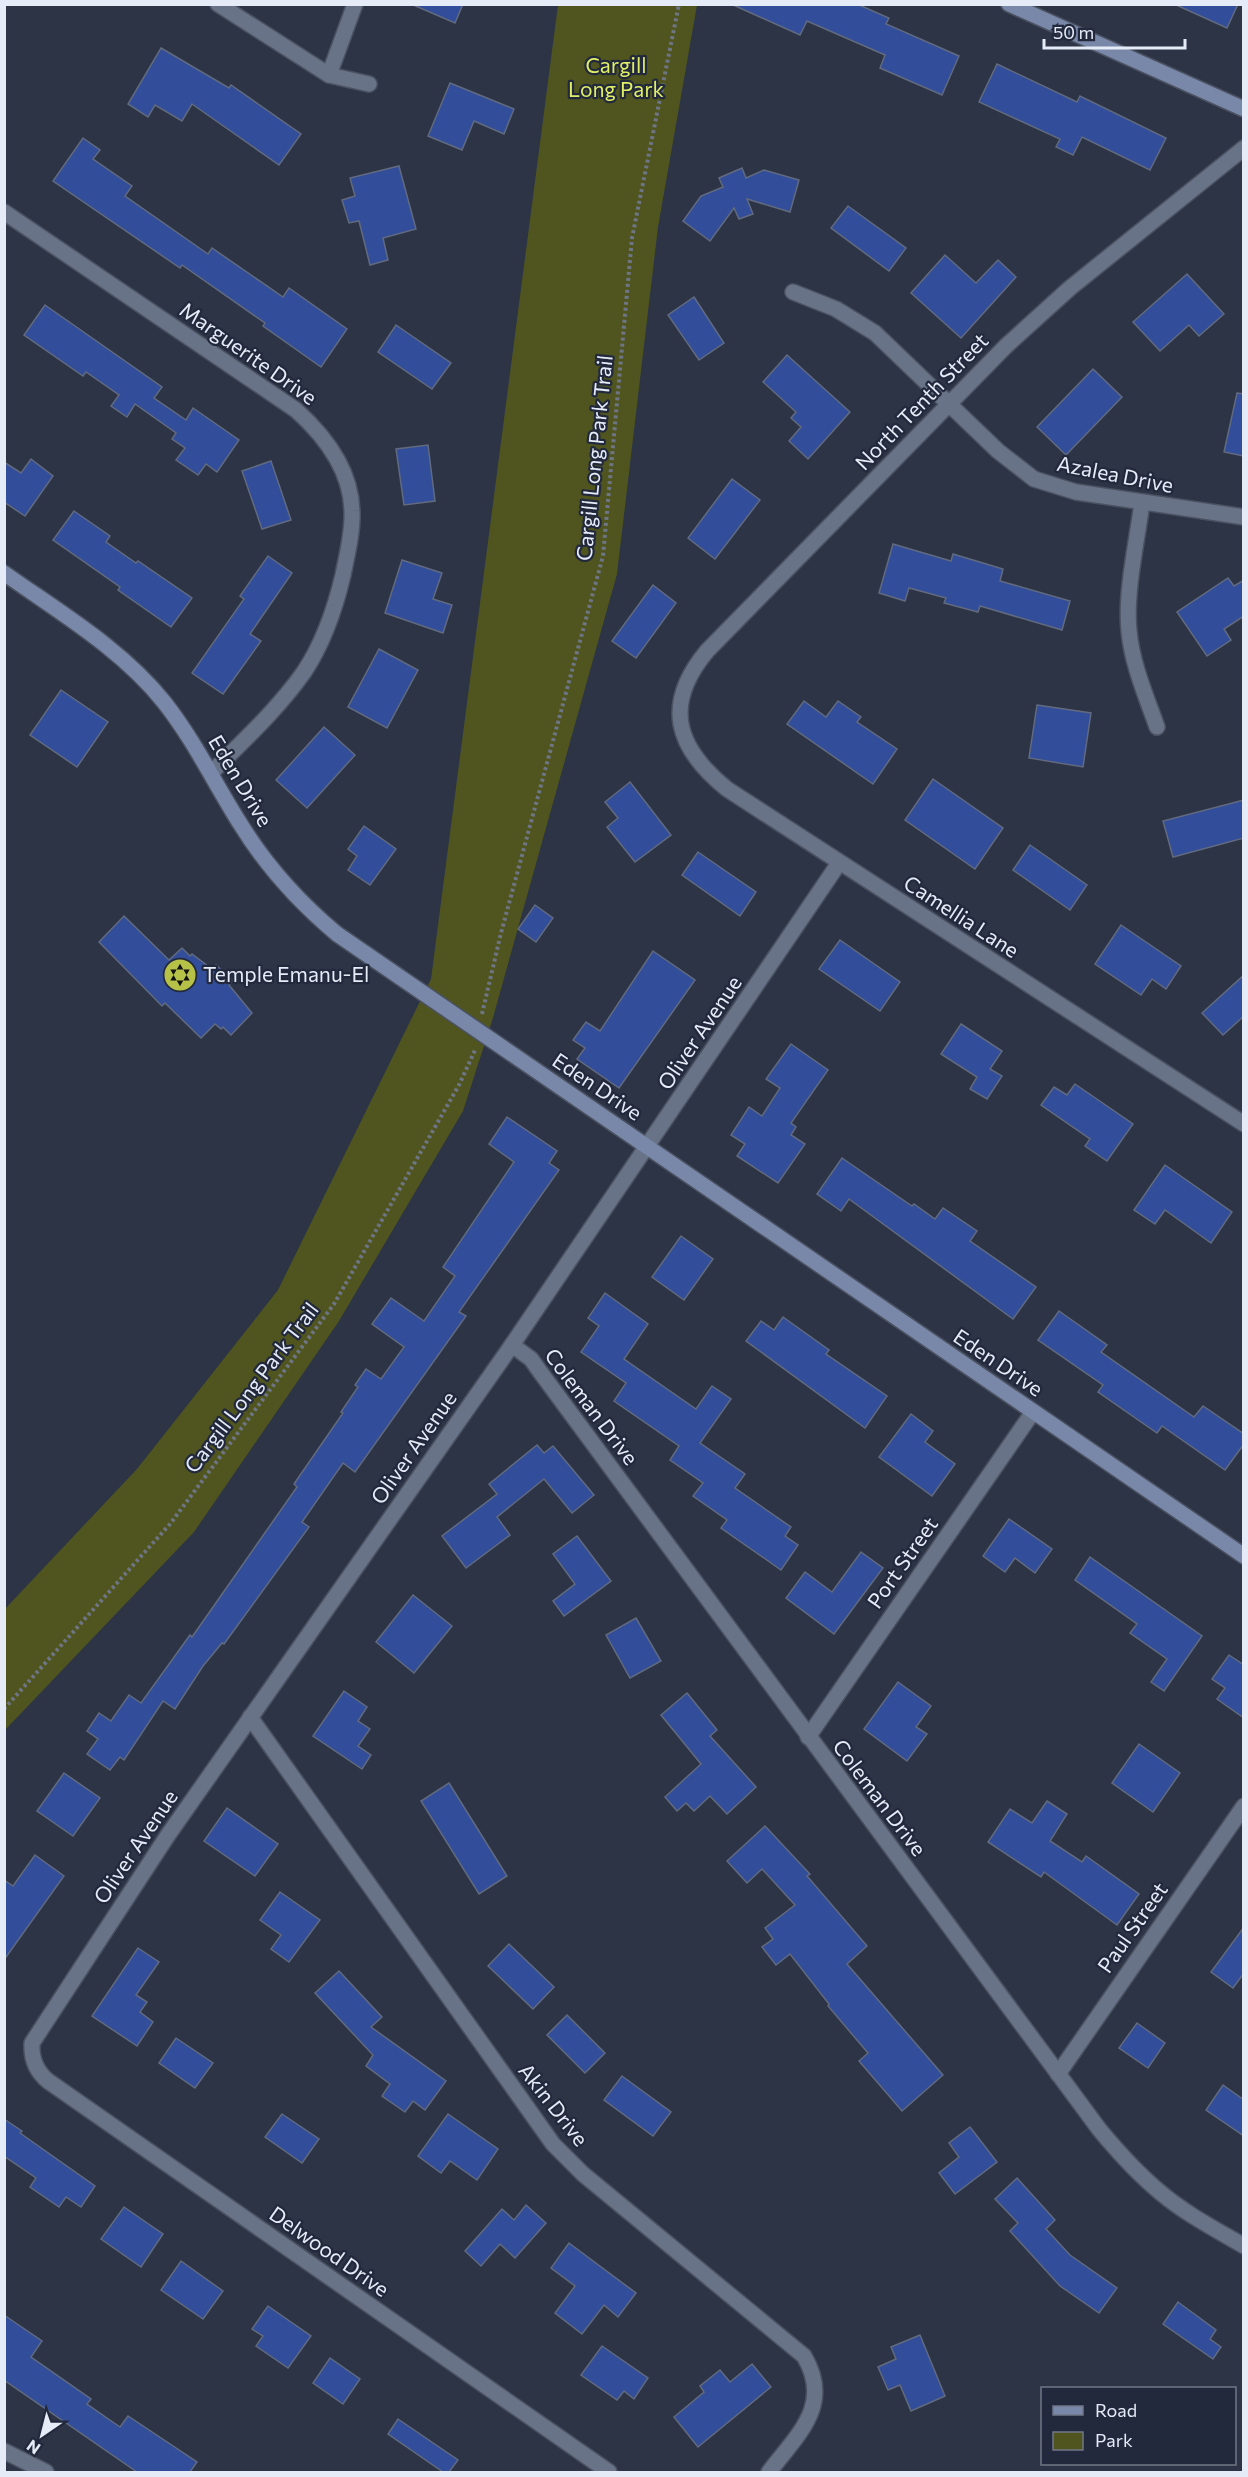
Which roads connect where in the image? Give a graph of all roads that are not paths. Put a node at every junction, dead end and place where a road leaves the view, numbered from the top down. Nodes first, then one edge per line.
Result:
1 (218, 4) edge
2 (356, 4) edge
3 (1009, 4) edge
4 (329, 75) junction
5 (369, 84) dead end
6 (1244, 109) edge
7 (1244, 148) edge
8 (4, 212) edge
9 (793, 292) dead end
10 (948, 404) junction
11 (1142, 503) junction
12 (1244, 517) edge
13 (4, 573) edge
14 (680, 723) joint
15 (1157, 727) dead end
16 (212, 773) junction
17 (839, 863) junction
18 (1244, 1124) edge
19 (648, 1148) junction
20 (512, 1345) junction
21 (1033, 1412) junction
22 (1244, 1556) edge
23 (250, 1717) junction
24 (808, 1737) junction
25 (1244, 1806) edge
26 (33, 2059) joint
27 (1058, 2074) junction
28 (1244, 2246) edge
29 (5, 2453) edge
30 (46, 2472) edge
31 (609, 2472) edge
32 (769, 2472) edge

1 - 4 street
2 - 4 street
3 - 6 street
4 - 5 street
7 - 10 street, North Tenth Street
8 - 16 street, Marguerite Drive
9 - 10 street, Azalea Drive
10 - 11 street, Azalea Drive
10 - 14 street, North Tenth Street
11 - 12 street, Azalea Drive
11 - 15 street
13 - 16 street, Eden Drive
14 - 17 street, Camellia Lane
16 - 19 street, Eden Drive
17 - 18 street, Camellia Lane
17 - 19 street, Oliver Avenue
19 - 20 street, Oliver Avenue
19 - 21 street, Eden Drive
20 - 23 street, Oliver Avenue
20 - 24 street, Coleman Drive
21 - 22 street, Eden Drive
21 - 24 street, Port Street
23 - 26 street, Oliver Avenue
23 - 32 street, Akin Drive
24 - 27 street, Coleman Drive
25 - 27 street, Paul Street
26 - 31 street, Delwood Drive
27 - 28 street, Coleman Drive
29 - 30 street

